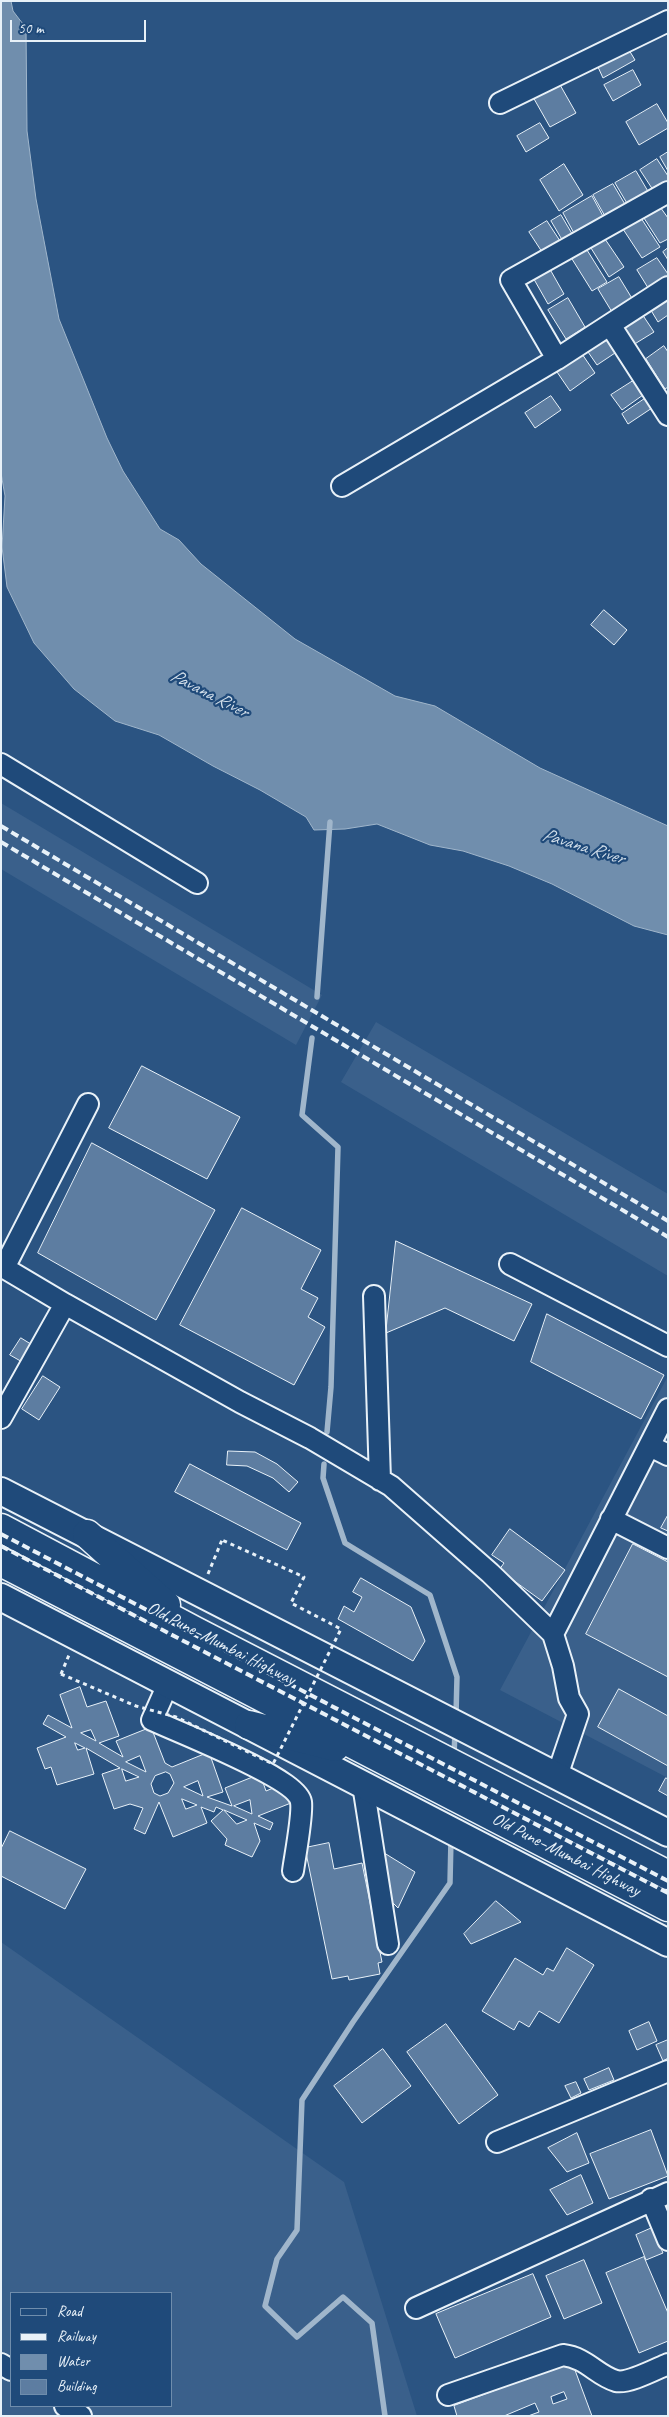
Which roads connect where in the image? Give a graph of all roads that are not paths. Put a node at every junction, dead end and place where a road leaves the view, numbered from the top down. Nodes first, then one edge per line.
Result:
1 (668, 21) edge
2 (500, 104) dead end
3 (668, 192) edge
4 (668, 287) edge
5 (610, 325) junction
6 (557, 359) junction
7 (668, 415) edge
8 (342, 486) dead end
9 (1, 764) edge
10 (197, 883) dead end
11 (88, 1104) dead end
12 (510, 1264) dead end
13 (2, 1267) edge
14 (374, 1296) dead end
15 (65, 1304) junction
16 (668, 1346) edge
17 (668, 1409) edge
18 (1, 1418) edge
19 (650, 1446) junction
20 (668, 1455) edge
21 (380, 1480) junction
22 (1, 1491) edge
23 (611, 1519) junction
24 (1, 1528) edge
25 (87, 1534) junction
26 (668, 1548) edge
27 (1, 1562) edge
28 (1, 1597) edge
29 (196, 1631) junction
30 (553, 1634) junction
31 (168, 1684) junction
32 (249, 1725) junction
33 (378, 1757) junction
34 (557, 1776) junction
35 (364, 1785) junction
36 (668, 1833) edge
37 (293, 1871) dead end
38 (668, 1876) edge
39 (668, 1908) edge
40 (668, 1943) edge
41 (388, 1944) dead end
42 (668, 2071) edge
43 (497, 2142) dead end
44 (659, 2196) edge
45 (668, 2240) edge
46 (416, 2308) dead end
47 (668, 2364) edge
48 (448, 2395) dead end
49 (67, 2407) edge
50 (81, 2416) edge

1 - 2 street
3 - 6 street
4 - 5 street
5 - 6 street
5 - 7 street
6 - 8 street
9 - 10 street
11 - 13 street
12 - 16 street
13 - 15 street
14 - 21 street
15 - 18 street
15 - 21 street
17 - 19 street
19 - 20 street
19 - 23 street
21 - 30 street
22 - 25 main road
23 - 26 street
23 - 30 street
24 - 29 highway, Old Pune–Mumbai Highway
25 - 29 highway
25 - 34 main road
27 - 33 highway, Old Pune–Mumbai Highway
28 - 31 main road
29 - 38 highway, Old Pune–Mumbai Highway
30 - 34 street
31 - 32 main road
31 - 37 street
32 - 33 highway
32 - 35 main road
33 - 39 highway, Old Pune–Mumbai Highway
34 - 36 main road
35 - 40 main road
35 - 41 street
42 - 43 street
44 - 45 street
44 - 46 street
47 - 48 street
49 - 50 street

